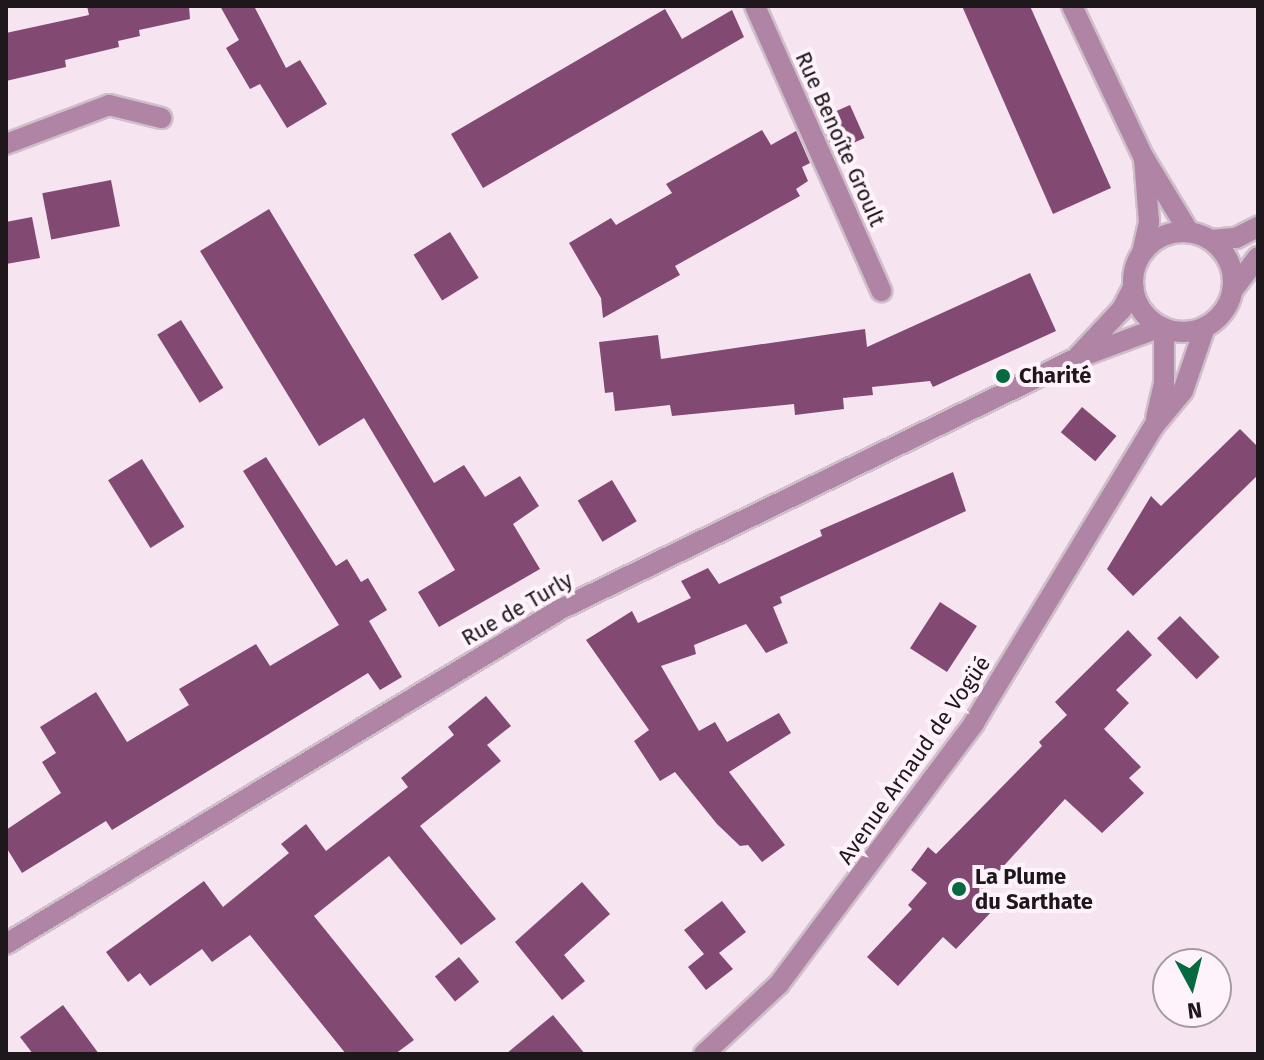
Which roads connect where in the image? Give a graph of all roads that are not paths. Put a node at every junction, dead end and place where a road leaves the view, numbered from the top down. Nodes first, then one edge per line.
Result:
1 (755, 6) edge
2 (1072, 6) edge
3 (161, 118) dead end
4 (6, 144) edge
5 (1144, 158) junction
6 (1258, 227) edge
7 (1189, 232) junction
8 (1211, 240) junction
9 (1142, 253) junction
10 (1258, 257) edge
11 (1133, 287) junction
12 (881, 291) dead end
13 (1232, 291) junction
14 (1205, 327) junction
15 (1162, 328) junction
16 (1075, 359) junction
17 (1154, 426) junction
18 (6, 944) edge
19 (704, 1054) edge

1 - 12 street, Rue Benoîte Groult
2 - 5 street
3 - 4 street
5 - 7 street
5 - 9 street
6 - 8 street
7 - 8 street
7 - 9 street
8 - 13 street
9 - 11 street
10 - 13 street, Avenue Arnaud de Vogüé
11 - 15 street
11 - 16 street, Rue de Turly
13 - 14 street, Avenue Arnaud de Vogüé
14 - 15 street
14 - 17 street, Avenue Arnaud de Vogüé
15 - 16 street, Rue de Turly
15 - 17 street, Avenue Arnaud de Vogüé
16 - 18 street, Rue de Turly
17 - 19 street, Avenue Arnaud de Vogüé

